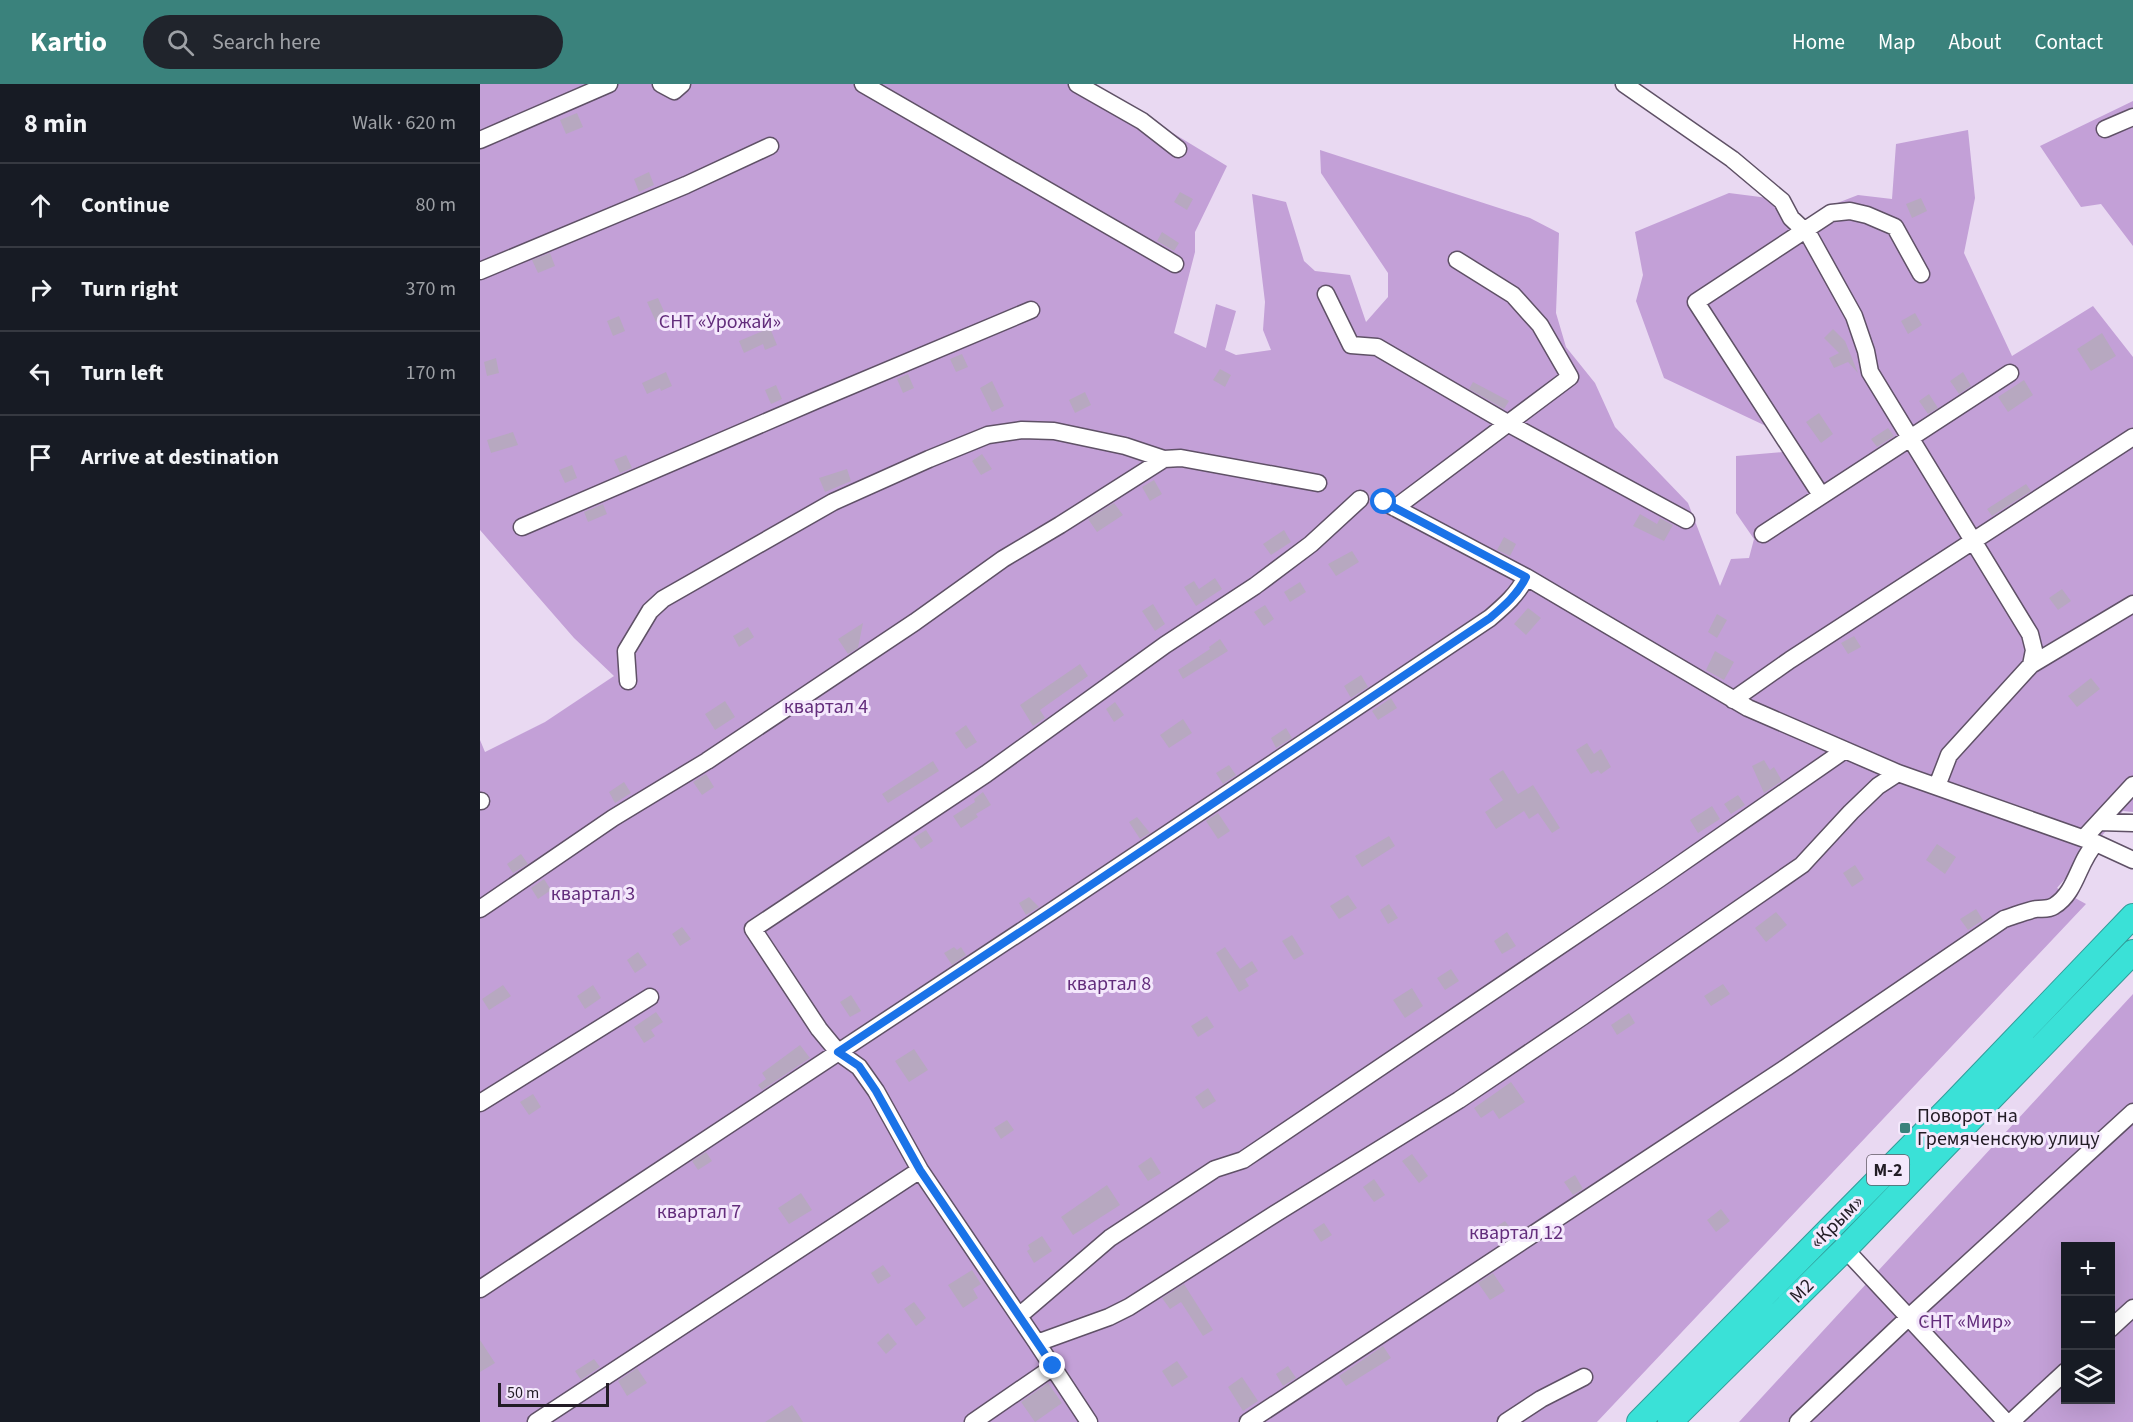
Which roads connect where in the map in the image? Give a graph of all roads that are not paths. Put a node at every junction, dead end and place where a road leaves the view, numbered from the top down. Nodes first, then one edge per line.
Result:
1 (609, 84) edge
2 (661, 84) edge
3 (682, 84) edge
4 (863, 84) edge
5 (1077, 84) edge
6 (1624, 84) edge
7 (2133, 117) edge
8 (2105, 129) dead end
9 (480, 140) edge
10 (770, 146) dead end
11 (1178, 149) dead end
12 (1805, 232) junction
13 (1457, 260) dead end
14 (1175, 264) dead end
15 (480, 271) edge
16 (1921, 274) dead end
17 (1326, 294) dead end
18 (1031, 310) dead end
19 (2010, 373) dead end
20 (1509, 424) junction
21 (1909, 438) junction
22 (2133, 438) edge
23 (1164, 459) junction
24 (1318, 483) dead end
25 (1821, 495) junction
26 (1360, 499) dead end
27 (1686, 520) dead end
28 (522, 527) dead end
29 (1763, 534) dead end
30 (1972, 541) junction
31 (1526, 577) junction
32 (2133, 604) edge
33 (2031, 665) junction
34 (628, 681) dead end
35 (1733, 700) junction
36 (1845, 750) junction
37 (1898, 773) junction
38 (2133, 785) edge
39 (1937, 786) junction
40 (2099, 822) junction
41 (2133, 823) edge
42 (2090, 841) junction
43 (2133, 860) edge
44 (480, 909) edge
45 (2133, 916) edge
46 (2133, 952) edge
47 (650, 997) dead end
48 (838, 1052) junction
49 (480, 1103) edge
50 (2133, 1112) edge
51 (920, 1170) junction
52 (1845, 1249) junction
53 (480, 1289) edge
54 (2133, 1308) edge
55 (1019, 1317) junction
56 (1909, 1317) junction
57 (2115, 1324) edge
58 (1037, 1343) junction
59 (1053, 1366) junction
60 (2061, 1376) edge
61 (1584, 1377) dead end
62 (536, 1422) edge
63 (973, 1422) edge
64 (1089, 1422) edge
65 (1248, 1422) edge
66 (1506, 1422) edge
67 (1640, 1422) edge
68 (1670, 1422) edge
69 (1798, 1422) edge
70 (2006, 1422) edge
71 (2011, 1422) edge

1 - 9 street
2 - 3 street
4 - 14 street
5 - 11 street
6 - 12 street
7 - 8 street
10 - 15 street
12 - 16 street
12 - 21 street
12 - 25 street
13 - 20 street
17 - 20 street
18 - 28 street
19 - 21 street
20 - 27 street
20 - 31 street
21 - 25 street
21 - 30 street
22 - 30 street
23 - 24 street
23 - 34 street
23 - 44 street
25 - 29 street
26 - 48 street
30 - 33 street
30 - 35 street
31 - 35 street
31 - 48 street
32 - 33 street
33 - 39 street
35 - 36 street
36 - 37 street
36 - 55 street
37 - 39 street
37 - 58 street
38 - 40 street
39 - 42 street
40 - 41 street
40 - 42 street
42 - 43 street
42 - 65 street
45 - 67 highway, «Крым» / М-2
46 - 52 highway, М2
47 - 49 street
48 - 51 street
48 - 53 street
50 - 56 street
51 - 55 street
51 - 62 street
52 - 56 street
52 - 68 highway, М2
54 - 57 street
55 - 58 street
56 - 69 street
56 - 70 street
58 - 59 street
59 - 63 street
59 - 64 street
60 - 71 street
61 - 66 street

